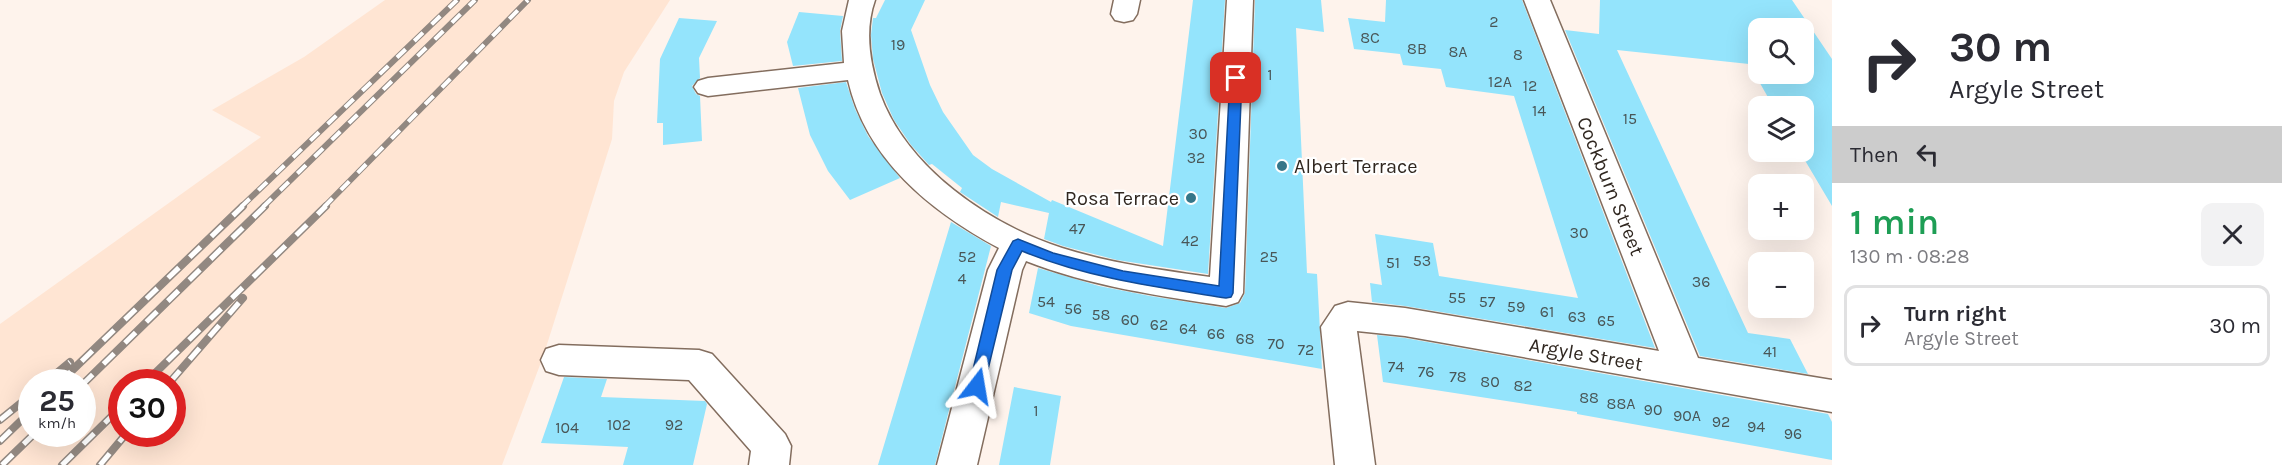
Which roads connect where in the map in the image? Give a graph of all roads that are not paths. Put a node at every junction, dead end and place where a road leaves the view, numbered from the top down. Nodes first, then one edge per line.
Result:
1 (862, 0) edge
2 (1240, 0) edge
3 (1538, 0) edge
4 (859, 70) junction
5 (708, 87) dead end
6 (1018, 244) junction
7 (559, 360) dead end
8 (1685, 371) junction
9 (1832, 396) edge
10 (769, 465) edge
11 (957, 465) edge
12 (1355, 465) edge

1 - 4 street
2 - 6 street
3 - 8 street, Cockburn Street
4 - 5 street
4 - 6 street
6 - 11 street
7 - 10 street
8 - 9 street, Argyle Street
8 - 12 street, Argyle Street

